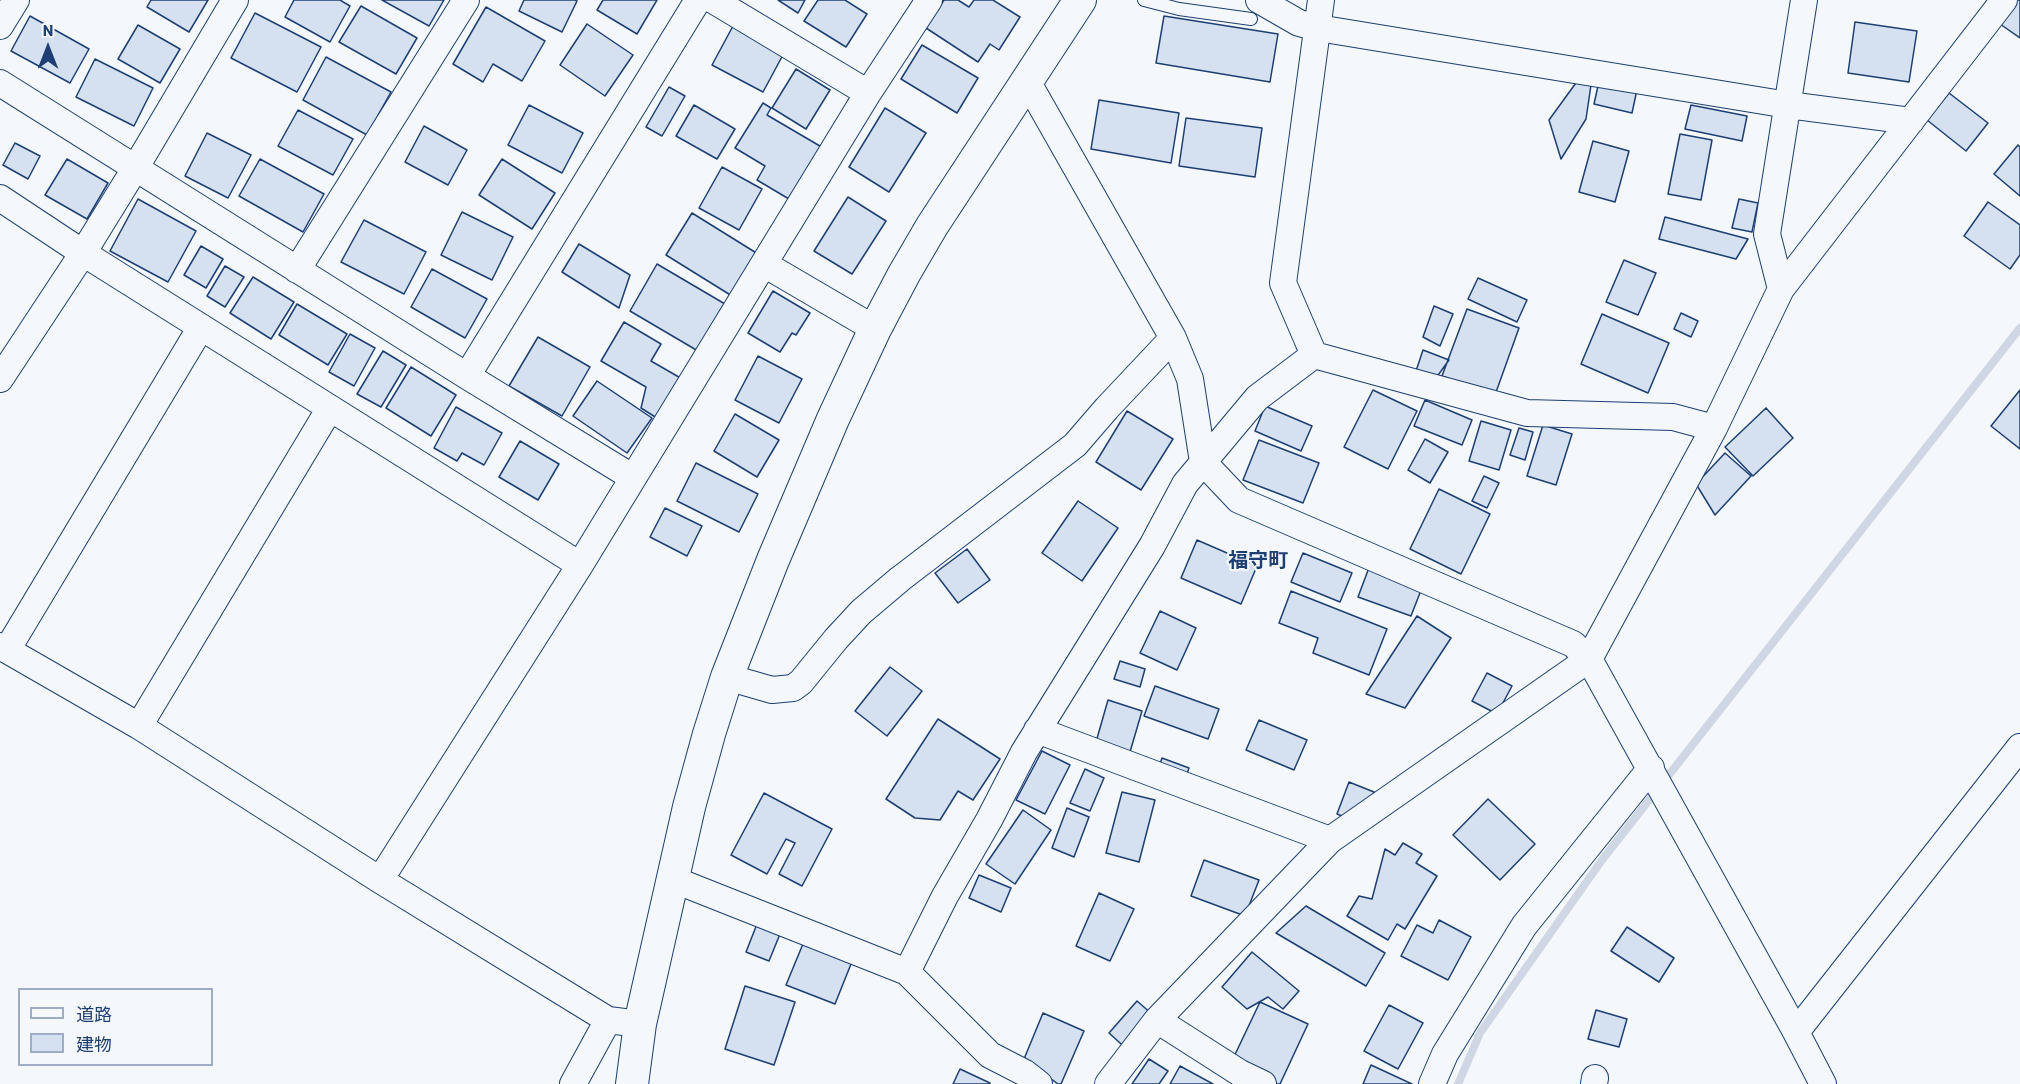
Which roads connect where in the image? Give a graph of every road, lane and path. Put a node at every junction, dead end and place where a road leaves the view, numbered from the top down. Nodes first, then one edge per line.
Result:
1 (16, 0) edge
2 (235, 0) edge
3 (466, 0) edge
4 (698, 0) edge
5 (712, 0) edge
6 (929, 0) edge
7 (1080, 0) edge
8 (1144, 0) edge
9 (1321, 0) edge
10 (1804, 0) edge
11 (2004, 0) edge
12 (1255, 10) edge
13 (0, 26) edge
14 (1318, 28) junction
15 (1028, 81) junction
16 (0, 83) edge
17 (868, 93) junction
18 (1788, 105) junction
19 (1911, 121) junction
20 (136, 167) junction
21 (0, 198) edge
22 (83, 254) junction
23 (764, 264) junction
24 (297, 270) junction
25 (1781, 289) junction
26 (201, 327) junction
27 (875, 329) junction
28 (1173, 338) junction
29 (1314, 355) junction
30 (467, 376) junction
31 (0, 379) edge
32 (330, 408) junction
33 (1714, 428) junction
34 (1203, 462) junction
35 (632, 477) junction
36 (580, 565) junction
37 (3, 648) edge
38 (1589, 659) junction
39 (728, 677) junction
40 (139, 726) junction
41 (1037, 730) junction
42 (2020, 747) edge
43 (1651, 768) junction
44 (1330, 840) junction
45 (672, 879) junction
46 (380, 880) junction
47 (907, 972) junction
48 (608, 1020) junction
49 (1157, 1020) junction
50 (640, 1024) junction
51 (1796, 1032) junction
52 (1237, 1078) edge
53 (573, 1084) edge
54 (632, 1084) edge
55 (1039, 1084) edge
56 (1108, 1084) edge
57 (1263, 1084) edge
58 (1432, 1084) edge
59 (1823, 1084) edge

1 - 13 street
2 - 20 street
3 - 24 street
4 - 30 street
5 - 17 street
6 - 17 street
7 - 15 street
8 - 12 lane
9 - 14 street
10 - 18 street
11 - 19 street
12 - 14 street
14 - 18 street
14 - 29 street
15 - 27 street
15 - 28 street
16 - 20 street
17 - 23 street
18 - 19 street
18 - 25 street
19 - 25 street
20 - 22 street
20 - 24 street
21 - 22 street
22 - 26 street
22 - 31 street
23 - 27 street
23 - 35 street
24 - 30 street
25 - 33 street
26 - 32 street
26 - 37 street
27 - 39 street
28 - 34 street
28 - 39 street
29 - 33 street
29 - 34 street
30 - 35 street
32 - 36 street
32 - 40 street
33 - 38 street
34 - 38 street
34 - 41 street
35 - 36 street
36 - 46 street
37 - 40 street
38 - 43 street
38 - 44 street
39 - 45 street
40 - 46 street
41 - 44 street
41 - 47 street
42 - 51 street
43 - 51 street
43 - 58 street
44 - 49 street
45 - 47 street
45 - 50 street
46 - 48 street
47 - 55 street
48 - 50 street
48 - 53 street
49 - 52 street
49 - 56 street
50 - 54 street
51 - 59 street
52 - 57 street

